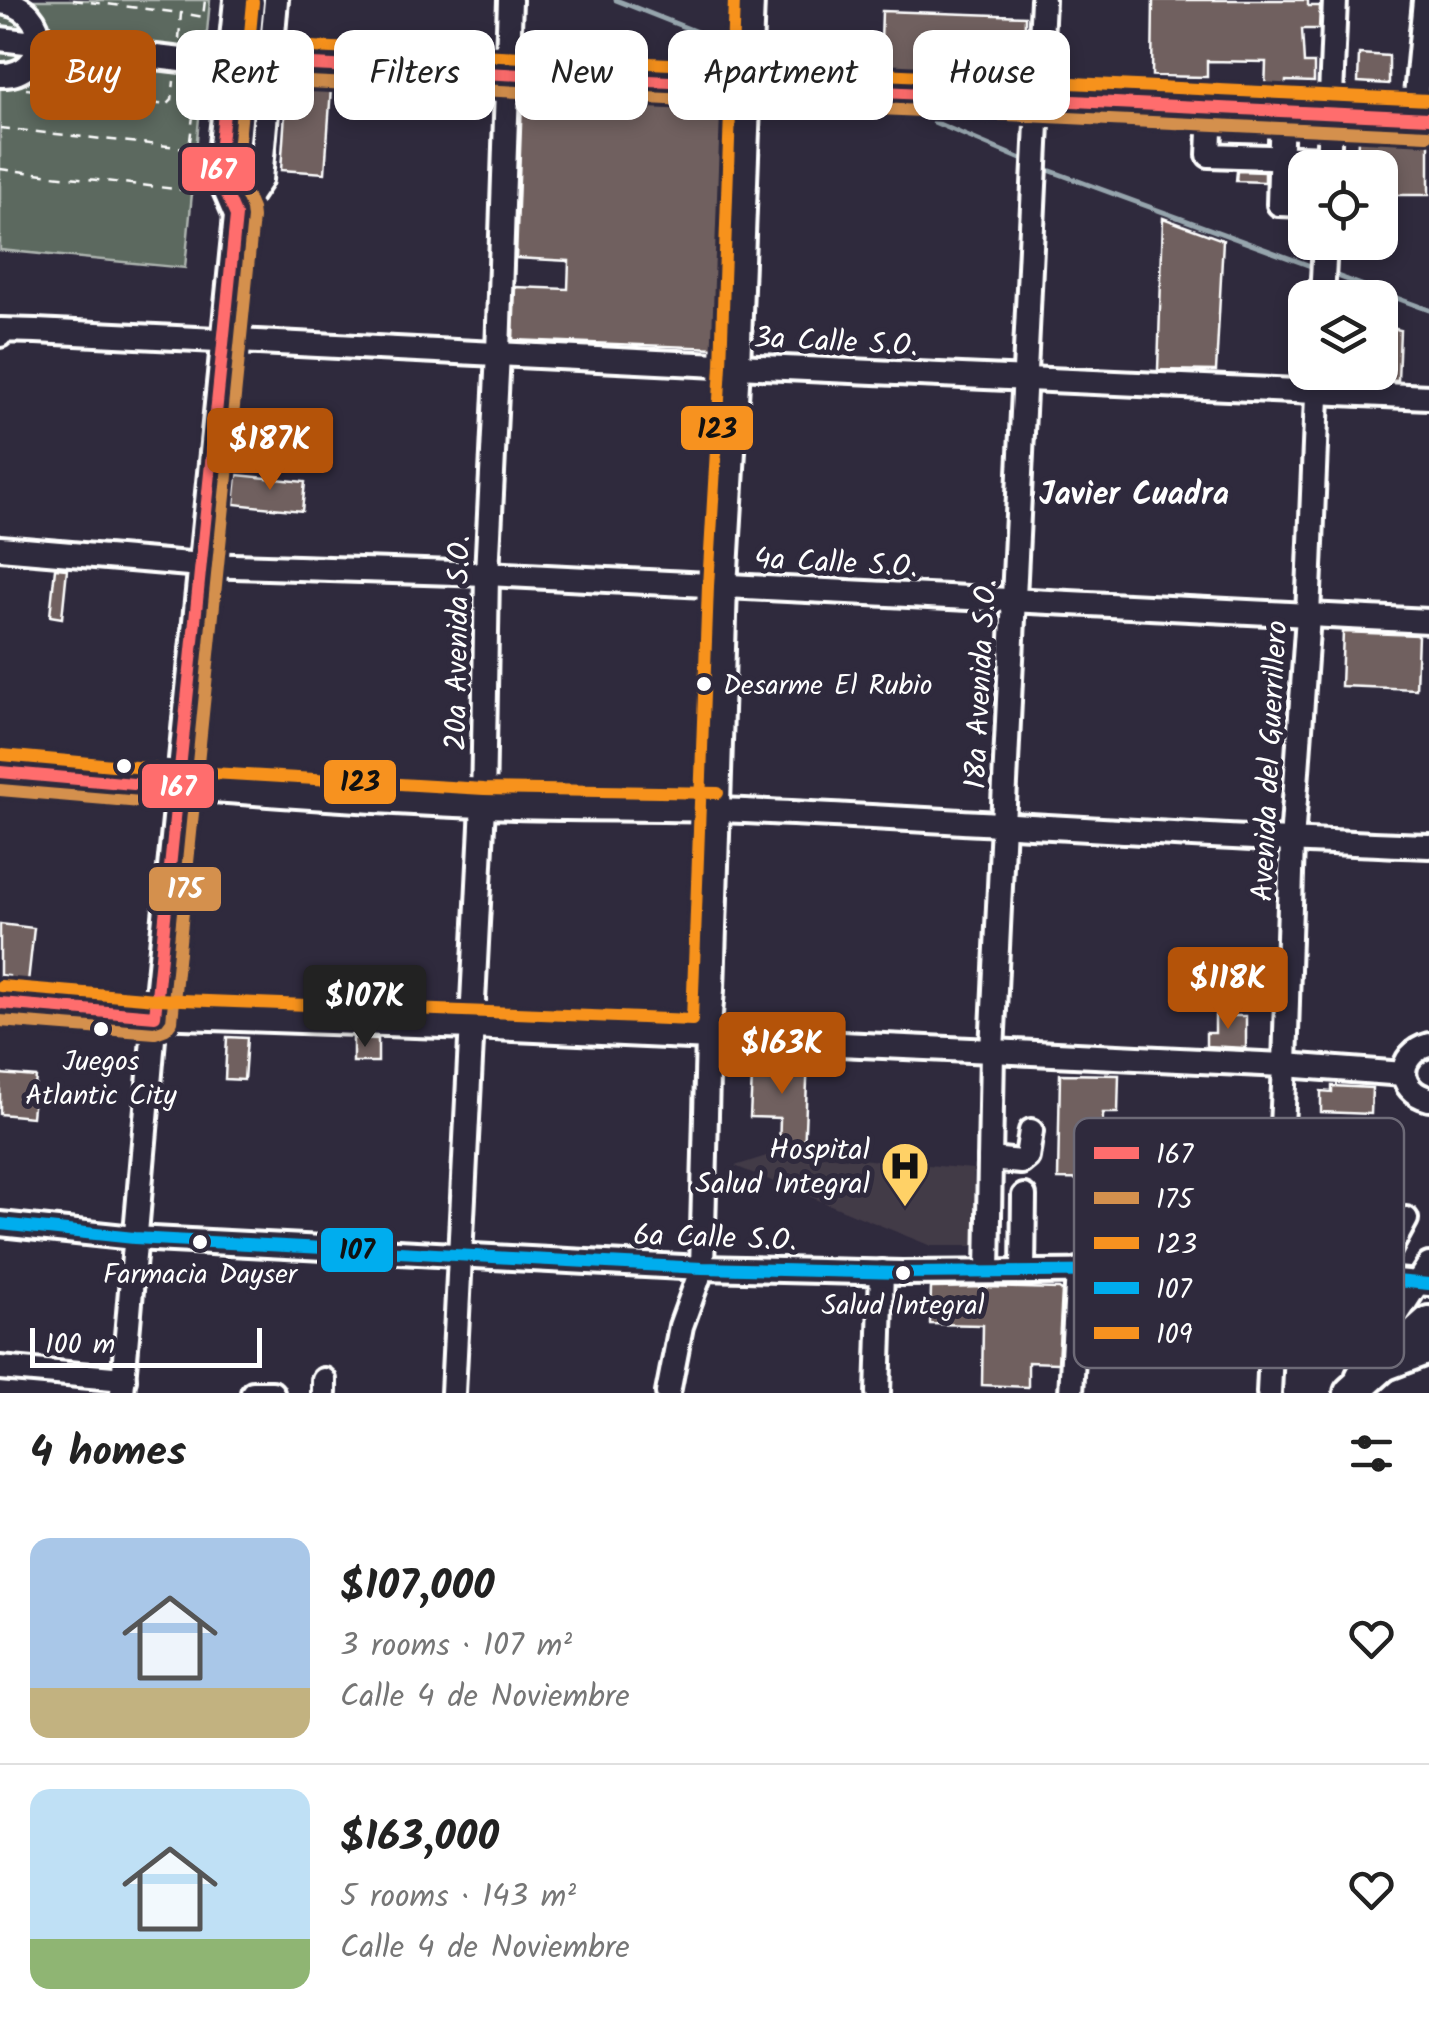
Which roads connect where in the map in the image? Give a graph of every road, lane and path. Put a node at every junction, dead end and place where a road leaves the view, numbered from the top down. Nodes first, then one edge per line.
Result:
1 (73, 0) edge
2 (205, 0) edge
3 (236, 0) edge
4 (276, 0) edge
5 (510, 0) edge
6 (752, 0) edge
7 (1043, 0) edge
8 (1335, 0) edge
9 (1425, 0) edge
10 (0, 2) edge
11 (181, 14) junction
12 (38, 30) edge
13 (183, 30) edge
14 (233, 30) edge
15 (273, 30) edge
16 (751, 30) edge
17 (1042, 30) edge
18 (0, 39) edge
19 (30, 41) edge
20 (30, 64) edge
21 (314, 66) edge
22 (508, 75) junction
23 (10, 82) edge
24 (668, 82) edge
25 (176, 90) edge
26 (1070, 100) edge
27 (1211, 107) junction
28 (1282, 111) junction
29 (1331, 113) junction
30 (1421, 117) edge
31 (189, 120) edge
32 (223, 120) edge
33 (265, 120) edge
34 (747, 120) edge
35 (1038, 120) edge
36 (0, 128) edge
37 (189, 149) junction
38 (1329, 150) edge
39 (1281, 157) junction
40 (1288, 158) edge
41 (0, 169) edge
42 (1288, 204) edge
43 (236, 216) junction
44 (0, 333) edge
45 (225, 340) junction
46 (498, 353) junction
47 (738, 366) junction
48 (1024, 380) junction
49 (1288, 383) edge
50 (1318, 390) edge
51 (1374, 390) edge
52 (1429, 397) edge
53 (0, 548) edge
54 (201, 565) junction
55 (488, 574) junction
56 (725, 587) junction
57 (1014, 601) junction
58 (1308, 616) junction
59 (1429, 621) edge
60 (0, 772) edge
61 (178, 788) junction
62 (483, 806) junction
63 (718, 810) junction
64 (1003, 825) junction
65 (1292, 842) junction
66 (1429, 846) edge
67 (0, 1003) edge
68 (155, 1016) junction
69 (472, 1027) junction
70 (708, 1038) junction
71 (1429, 1046) edge
72 (992, 1050) junction
73 (1286, 1065) junction
74 (1404, 1074) junction
75 (1429, 1100) edge
76 (1283, 1118) edge
77 (1030, 1132) dead end
78 (990, 1160) junction
79 (1024, 1196) dead end
80 (1406, 1218) dead end
81 (1404, 1222) edge
82 (0, 1224) edge
83 (134, 1238) junction
84 (460, 1256) junction
85 (702, 1268) junction
86 (1074, 1270) edge
87 (882, 1272) junction
88 (988, 1272) junction
89 (1023, 1272) junction
90 (1426, 1277) edge
91 (1404, 1312) edge
92 (1429, 1323) edge
93 (1074, 1332) edge
94 (1404, 1345) edge
95 (1429, 1352) edge
96 (1404, 1364) edge
97 (0, 1368) edge
98 (1270, 1368) edge
99 (1378, 1368) edge
100 (1395, 1368) edge
101 (123, 1386) edge
102 (1357, 1386) edge
103 (253, 1393) edge
104 (272, 1393) edge
105 (452, 1393) edge
106 (668, 1393) edge
107 (878, 1393) edge
108 (1070, 1393) edge
109 (1269, 1393) edge

1 - 11 path
2 - 11 path
3 - 14 street
4 - 15 street
5 - 22 street, 20a Avenida S.O.
6 - 16 street
7 - 17 street, 18a Avenida S.O.
8 - 29 street
9 - 30 street
10 - 12 street
11 - 13 path
18 - 19 street
20 - 23 street
21 - 22 street
22 - 24 street
22 - 46 street, 20a Avenida S.O.
23 - 25 path
26 - 27 street
27 - 28 street
27 - 39 street
28 - 29 street
28 - 39 street
29 - 30 street
29 - 38 street
31 - 37 path
32 - 43 street
33 - 43 street
34 - 47 street
35 - 48 street, 18a Avenida S.O.
36 - 37 path
37 - 41 path
39 - 40 street
39 - 42 street
43 - 45 street
44 - 45 street, 3a Calle S.O.
45 - 46 street, 3a Calle S.O.
45 - 54 street
46 - 47 street, 3a Calle S.O.
46 - 55 street, 20a Avenida S.O.
47 - 48 street, 3a Calle S.O.
47 - 56 street
48 - 49 street, 3a Calle S.O.
48 - 57 street, 18a Avenida S.O.
50 - 58 street, Avenida del Guerrillero
51 - 52 street, 3a Calle S.O.
53 - 54 street, 4a Calle S.O.
54 - 55 street, 4a Calle S.O.
54 - 61 street
55 - 56 street, 4a Calle S.O.
55 - 62 street, 20a Avenida S.O.
56 - 57 street, 4a Calle S.O.
56 - 63 street
57 - 58 street, 4a Calle S.O.
57 - 64 street, 18a Avenida S.O.
58 - 59 street, 4a Calle S.O.
58 - 65 street, Avenida del Guerrillero
60 - 61 street
61 - 62 street
61 - 68 street
62 - 63 street
62 - 69 street, 20a Avenida S.O.
63 - 64 street
63 - 70 street
64 - 65 street
64 - 72 street, 18a Avenida S.O.
65 - 66 street
65 - 73 street, Avenida del Guerrillero
67 - 68 street
68 - 69 street
68 - 83 street
69 - 70 street
69 - 84 street, 20a Avenida S.O.
70 - 72 street
70 - 85 street
71 - 74 street
72 - 73 street
72 - 78 street, 18a Avenida S.O.
73 - 74 street
73 - 76 street, Avenida del Guerrillero
74 - 75 street
77 - 78 street
78 - 88 street, 18a Avenida S.O.
79 - 89 street
80 - 81 street
82 - 83 street, 6a Calle S.O.
83 - 84 street, 6a Calle S.O.
83 - 101 street
84 - 85 street, 6a Calle S.O.
84 - 105 street, 20a Avenida S.O.
85 - 87 street, 6a Calle S.O.
85 - 106 street
86 - 89 street, 6a Calle S.O.
87 - 88 street, 6a Calle S.O.
87 - 107 street
88 - 89 street, 6a Calle S.O.
90 - 91 street
92 - 94 highway
93 - 108 street
95 - 96 street
97 - 101 street
98 - 109 street, Avenida del Guerrillero
99 - 102 highway
100 - 102 street
103 - 104 street

